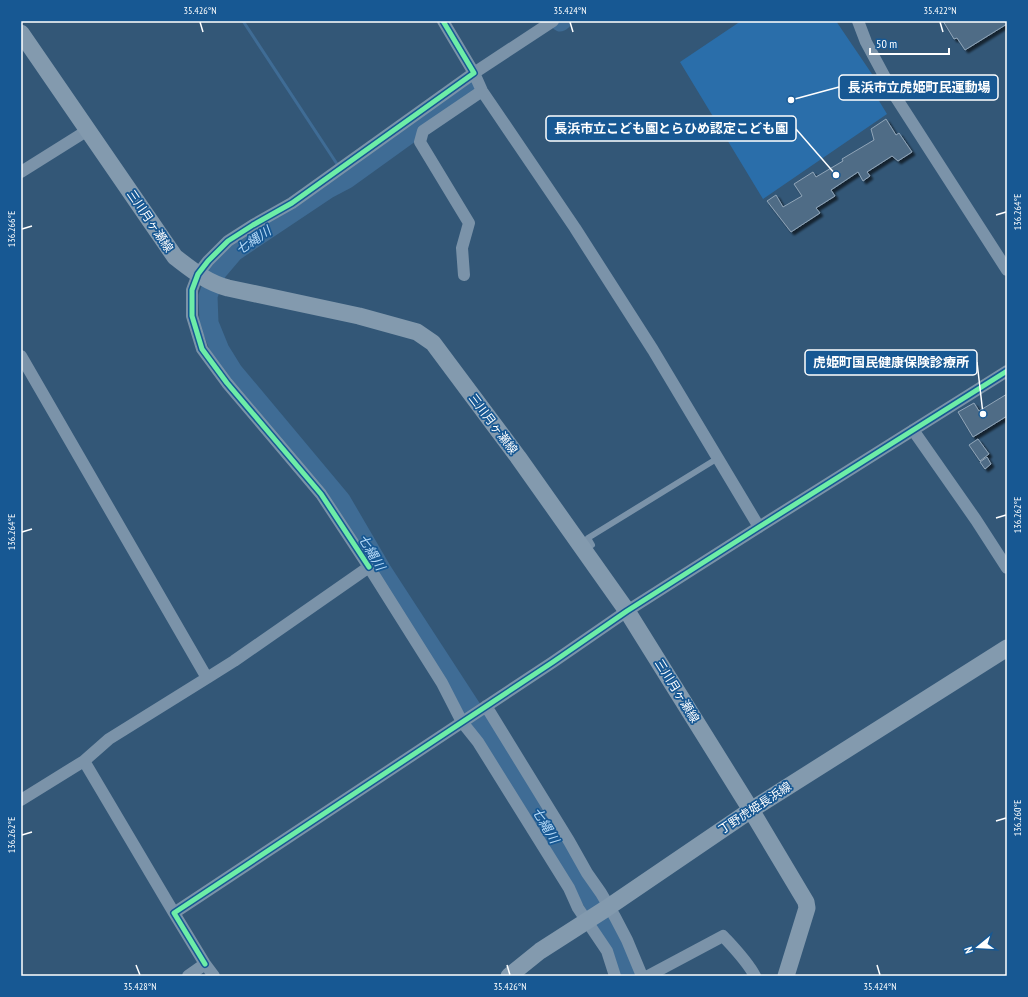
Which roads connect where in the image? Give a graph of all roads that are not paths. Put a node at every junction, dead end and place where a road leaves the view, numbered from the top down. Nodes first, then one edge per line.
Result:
1 (443, 21) edge
2 (553, 21) edge
3 (858, 21) edge
4 (21, 32) edge
5 (474, 73) junction
6 (482, 91) junction
7 (88, 130) junction
8 (21, 172) edge
9 (1007, 270) edge
10 (464, 275) dead end
11 (207, 280) junction
12 (21, 356) edge
13 (1007, 371) edge
14 (913, 430) junction
15 (718, 458) junction
16 (758, 527) junction
17 (584, 550) junction
18 (368, 567) junction
19 (1007, 568) edge
20 (627, 610) junction
21 (1007, 648) edge
22 (207, 678) junction
23 (486, 706) junction
24 (462, 722) junction
25 (84, 761) junction
26 (21, 800) edge
27 (752, 810) junction
28 (608, 907) junction
29 (174, 913) junction
30 (587, 920) junction
31 (205, 964) junction
32 (188, 976) edge
33 (214, 976) edge
34 (508, 976) edge
35 (615, 976) edge
36 (642, 976) edge
37 (648, 976) edge
38 (755, 976) edge
39 (786, 976) edge

1 - 5 street
2 - 5 street
3 - 9 street
4 - 7 main road, 三川月ヶ瀬線
5 - 6 street
5 - 11 street
6 - 10 street
6 - 15 street
7 - 8 street
7 - 11 main road, 三川月ヶ瀬線
11 - 17 main road, 三川月ヶ瀬線
11 - 18 street
12 - 22 street
13 - 14 street
14 - 16 street
14 - 19 street
15 - 16 street
15 - 17 lane
16 - 20 street
17 - 20 main road, 三川月ヶ瀬線
18 - 22 street
18 - 24 street
20 - 23 street
20 - 27 main road, 三川月ヶ瀬線
21 - 27 main road, 丁野虎姫長浜線
22 - 25 street
23 - 24 street
23 - 28 street
24 - 29 street
24 - 30 street
25 - 26 street
25 - 29 street
27 - 28 main road, 丁野虎姫長浜線
27 - 39 main road, 三川月ヶ瀬線
28 - 30 main road, 丁野虎姫長浜線
28 - 36 street
29 - 31 street
30 - 34 main road, 丁野虎姫長浜線
30 - 35 street
31 - 32 street
31 - 33 street
37 - 38 street

